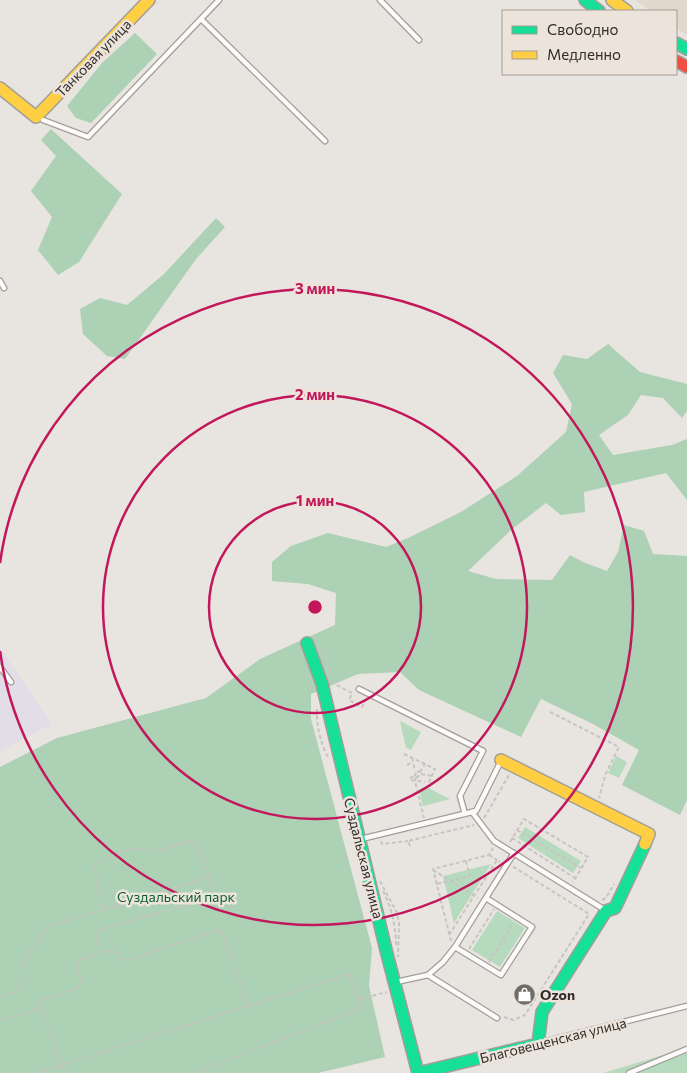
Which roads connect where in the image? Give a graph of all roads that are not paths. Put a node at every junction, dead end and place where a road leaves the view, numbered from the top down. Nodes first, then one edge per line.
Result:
1 (149, 0) edge
2 (219, 0) edge
3 (380, 0) edge
4 (586, 0) edge
5 (612, 0) edge
6 (598, 10) edge
7 (626, 10) edge
8 (201, 19) junction
9 (419, 40) dead end
10 (0, 88) edge
11 (39, 118) junction
12 (325, 141) dead end
13 (0, 281) edge
14 (4, 288) dead end
15 (308, 643) dead end
16 (0, 667) edge
17 (11, 682) dead end
18 (359, 689) dead end
19 (501, 760) joint
20 (472, 812) junction
21 (465, 814) junction
22 (359, 840) junction
23 (514, 854) junction
24 (485, 900) junction
25 (606, 911) junction
26 (455, 946) junction
27 (428, 975) junction
28 (395, 986) junction
29 (687, 1006) edge
30 (497, 1018) road end
31 (538, 1044) junction
32 (687, 1049) edge
33 (418, 1073) edge
34 (629, 1073) edge

1 - 11 street, Танковая улица
2 - 8 lane
3 - 9 lane
4 - 6 street
5 - 7 street
8 - 11 lane
8 - 12 lane
10 - 11 street
13 - 14 lane
15 - 22 street, Суздальская улица
16 - 17 lane
18 - 21 lane
19 - 20 lane
19 - 25 street
20 - 21 lane
20 - 23 lane
21 - 22 lane
22 - 28 street, Суздальская улица
23 - 24 lane
23 - 25 lane
24 - 26 lane
24 - 26 lane
25 - 31 street
26 - 27 lane
27 - 28 lane
27 - 30 lane
28 - 33 street, Суздальская улица
29 - 31 lane, Благовещенская улица
31 - 33 street, Благовещенская улица
32 - 34 lane

